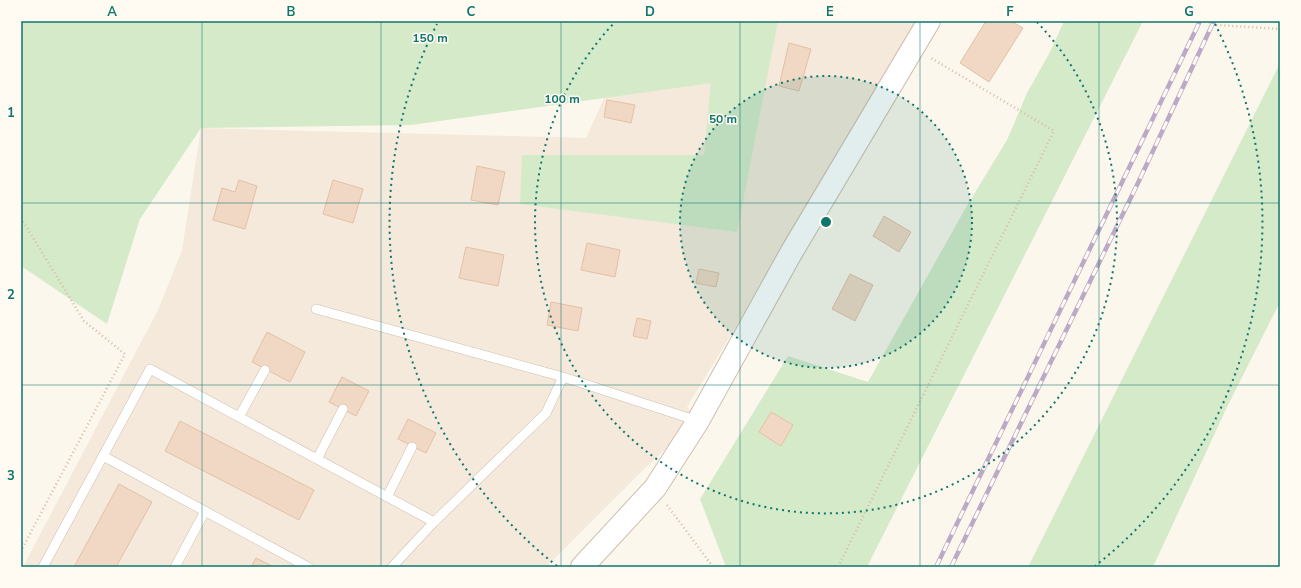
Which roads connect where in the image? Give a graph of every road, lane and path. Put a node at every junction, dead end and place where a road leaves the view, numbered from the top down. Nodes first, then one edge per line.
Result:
1 (929, 21) edge
2 (1205, 21) edge
3 (1280, 29) edge
4 (914, 48) junction
5 (21, 218) edge
6 (316, 309) dead end
7 (265, 370) dead end
8 (563, 377) junction
9 (343, 409) dead end
10 (239, 417) junction
11 (698, 421) junction
12 (412, 447) dead end
13 (103, 456) junction
14 (317, 459) junction
15 (655, 488) junction
16 (387, 497) junction
17 (205, 511) junction
18 (434, 522) junction
19 (21, 551) edge
20 (43, 567) edge
21 (174, 567) edge
22 (308, 567) edge
23 (392, 567) edge
24 (582, 567) edge
25 (713, 567) edge
26 (838, 567) edge

1 - 4 street
2 - 3 path
4 - 11 street
4 - 26 path
5 - 19 path
6 - 8 lane
7 - 10 lane
8 - 11 lane
8 - 18 lane
9 - 14 lane
10 - 13 lane
10 - 14 lane
11 - 15 street
12 - 16 lane
13 - 17 lane
13 - 20 lane
14 - 16 lane
15 - 24 street
15 - 25 path
16 - 18 lane
17 - 21 lane
17 - 22 lane
18 - 23 lane

